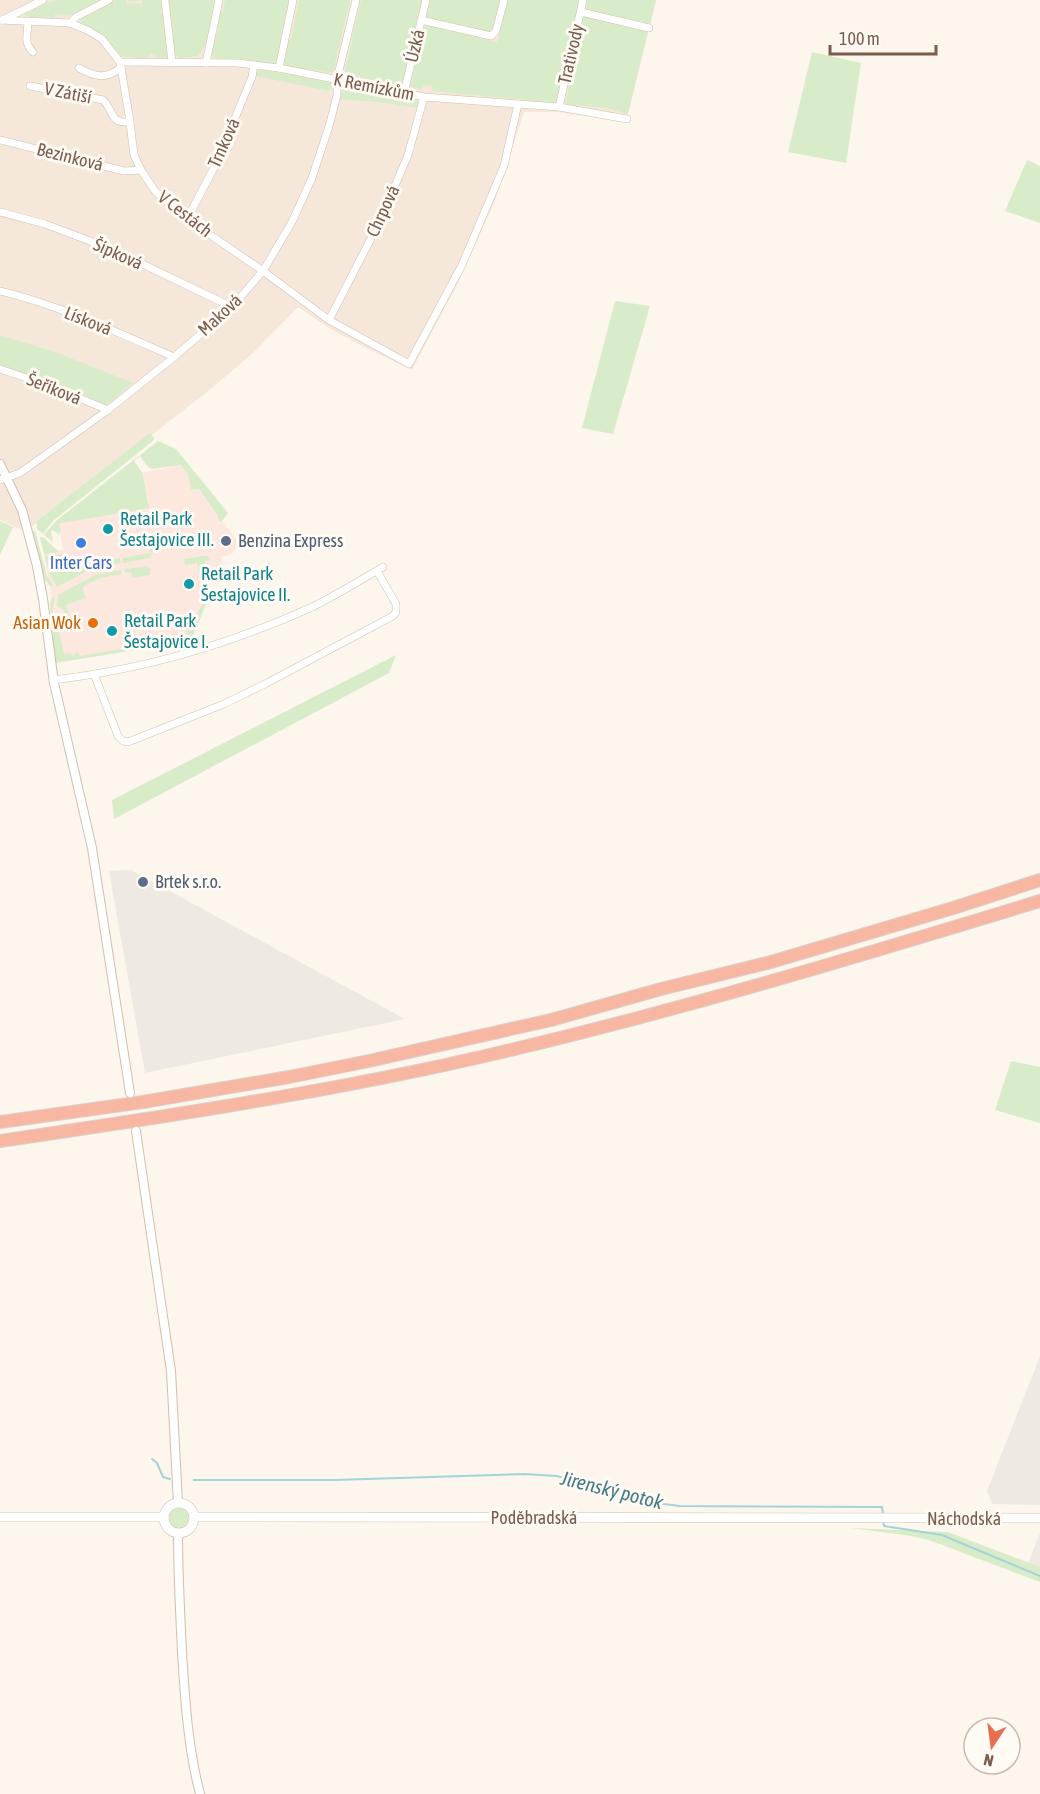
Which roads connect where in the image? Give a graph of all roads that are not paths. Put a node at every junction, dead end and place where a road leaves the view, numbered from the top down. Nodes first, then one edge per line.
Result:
1 (43, 0) edge
2 (109, 0) edge
3 (165, 0) edge
4 (219, 0) edge
5 (293, 0) edge
6 (356, 0) edge
7 (426, 0) edge
8 (504, 0) edge
9 (583, 0) edge
10 (581, 12) junction
11 (1, 20) edge
12 (421, 20) junction
13 (28, 21) junction
14 (70, 23) junction
15 (649, 28) dead end
16 (33, 52) dead end
17 (172, 62) junction
18 (206, 63) junction
19 (120, 64) junction
20 (254, 65) junction
21 (79, 68) dead end
22 (279, 68) junction
23 (337, 80) junction
24 (30, 86) dead end
25 (404, 93) junction
26 (424, 97) junction
27 (518, 104) junction
28 (560, 108) junction
29 (627, 119) dead end
30 (130, 123) junction
31 (0, 140) edge
32 (141, 170) junction
33 (0, 212) edge
34 (187, 219) junction
35 (263, 271) junction
36 (0, 291) edge
37 (232, 307) junction
38 (329, 320) junction
39 (174, 357) junction
40 (0, 369) edge
41 (108, 410) junction
42 (0, 464) edge
43 (3, 479) edge
44 (94, 674) junction
45 (53, 680) junction
46 (1040, 879) edge
47 (1040, 901) edge
48 (130, 1093) dead end
49 (0, 1122) edge
50 (136, 1131) dead end
51 (0, 1141) edge
52 (178, 1503) junction
53 (0, 1517) edge
54 (164, 1517) junction
55 (194, 1517) junction
56 (1040, 1518) edge
57 (889, 1519) joint
58 (178, 1533) junction
59 (200, 1794) edge

1 - 11 street
2 - 14 street
3 - 17 street
4 - 18 street
5 - 22 street
6 - 23 street, Maková
7 - 12 street, Úzká
8 - 12 street
9 - 10 street, Trativody
10 - 15 street
10 - 28 street, Trativody
11 - 13 street
12 - 25 street, Úzká
13 - 14 street
13 - 16 street
14 - 19 street
17 - 18 street, K Remízkům
17 - 19 street, K Remízkům
18 - 20 street, K Remízkům
19 - 21 street, K Remízkům
19 - 30 street, V Cestách
20 - 22 street, K Remízkům
20 - 34 street, Trnková
22 - 23 street, K Remízkům
23 - 25 street, K Remízkům
23 - 35 street, Maková
24 - 30 street, V Zátiší
25 - 26 street, K Remízkům
26 - 27 street, K Remízkům
26 - 38 street, Chrpová
27 - 28 street, K Remízkům
27 - 38 street, V Cestách
28 - 29 street, K Remízkům
30 - 32 street, V Cestách
31 - 32 street, Bezinková
32 - 34 street, V Cestách
33 - 37 street, Šípková
34 - 35 street, V Cestách
35 - 37 street, Maková
35 - 38 street, V Cestách
36 - 39 street, Lísková
37 - 39 street, Maková
39 - 41 street, Maková
40 - 41 street, Šeříková
41 - 43 street, Maková
42 - 43 street
43 - 45 street
44 - 44 street
44 - 45 street
45 - 48 street
46 - 49 highway
47 - 51 highway
50 - 52 street
52 - 54 main road
52 - 55 main road
53 - 54 main road
54 - 58 main road
55 - 57 main road, Poděbradská
55 - 58 main road
56 - 57 main road, Náchodská
58 - 59 street

